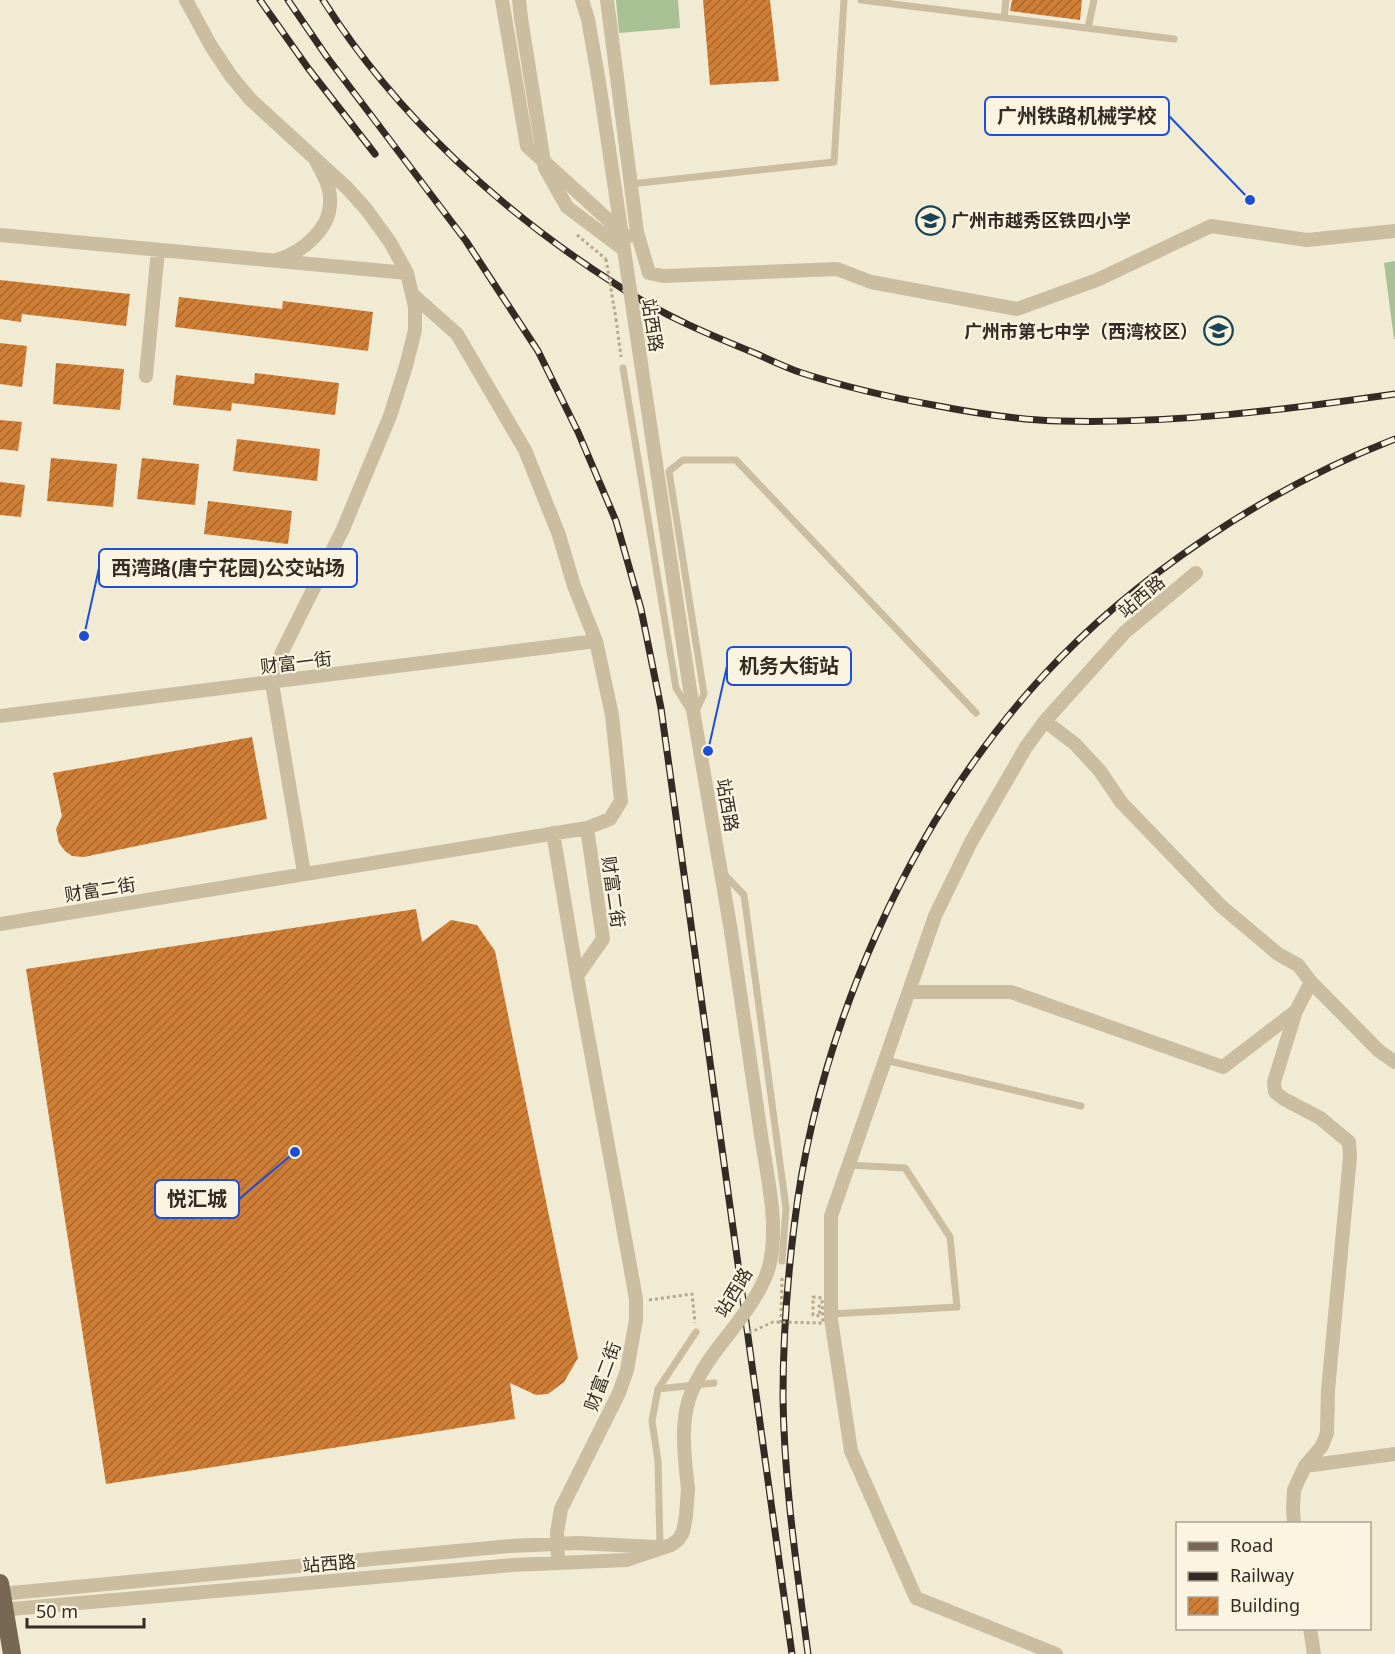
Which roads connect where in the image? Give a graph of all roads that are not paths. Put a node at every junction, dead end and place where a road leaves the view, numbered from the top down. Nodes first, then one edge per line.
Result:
1 (186, 0) edge
2 (502, 0) edge
3 (519, 0) edge
4 (582, 0) edge
5 (607, 0) edge
6 (844, 0) edge
7 (861, 0) edge
8 (1006, 0) edge
9 (1094, 0) edge
10 (928, 4) edge
11 (1004, 18) junction
12 (1088, 28) junction
13 (1174, 39) dead end
14 (314, 156) junction
15 (630, 184) junction
16 (1395, 231) edge
17 (0, 235) edge
18 (623, 249) junction
19 (158, 250) junction
20 (644, 252) junction
21 (272, 261) junction
22 (407, 273) junction
23 (413, 296) junction
24 (622, 368) road end
25 (146, 376) dead end
26 (1196, 573) dead end
27 (596, 641) junction
28 (272, 683) junction
29 (976, 713) dead end
30 (0, 716) edge
31 (694, 716) junction
32 (1045, 721) junction
33 (587, 828) junction
34 (553, 833) junction
35 (721, 871) junction
36 (304, 873) junction
37 (0, 924) edge
38 (577, 976) junction
39 (1311, 982) junction
40 (909, 992) junction
41 (1296, 1011) junction
42 (885, 1060) junction
43 (1395, 1062) edge
44 (1081, 1106) dead end
45 (848, 1165) junction
46 (782, 1261) road end
47 (831, 1314) junction
48 (696, 1332) road end
49 (714, 1383) dead end
50 (658, 1389) junction
51 (1395, 1454) edge
52 (1305, 1466) junction
53 (1294, 1522) edge
54 (558, 1544) junction
55 (660, 1547) junction
56 (558, 1562) junction
57 (1, 1599) edge
58 (1310, 1630) edge
59 (12, 1654) edge
60 (1056, 1654) edge
61 (1314, 1654) edge

1 - 14 street
2 - 20 street
3 - 18 street, bridge
4 - 18 street, 站西路, bridge
5 - 15 street
6 - 15 lane
7 - 10 lane
8 - 11 lane
9 - 12 lane
10 - 11 lane
11 - 12 lane
12 - 13 lane
14 - 21 street
14 - 22 street
15 - 20 street
16 - 20 street
17 - 19 street
18 - 31 street, 站西路, bridge
19 - 21 street
19 - 25 street
21 - 22 street
22 - 23 street
23 - 27 street
23 - 28 street
24 - 31 lane
26 - 32 street, 站西路
27 - 28 street, 财富一街
27 - 33 street
28 - 30 street, 财富一街
28 - 36 street
29 - 31 lane
31 - 35 street, 站西路
32 - 39 street
32 - 40 street, 站西路
33 - 34 street, 财富二街
33 - 38 street, 财富二街
34 - 36 street, 财富二街
34 - 38 street
35 - 46 lane
35 - 55 street, 站西路, bridge
36 - 37 street, 财富二街
38 - 54 street, 财富二街
39 - 41 street
39 - 43 street
40 - 41 street
40 - 42 street, 站西路
41 - 52 street
42 - 44 lane
42 - 45 street, 站西路
45 - 47 street, 站西路
45 - 47 lane
47 - 60 street, 站西路
48 - 50 lane
49 - 50 lane
50 - 55 lane
51 - 52 street
52 - 53 street
54 - 55 street, 站西路
54 - 56 street, 财富二街
54 - 57 street, 站西路
55 - 56 street, 站西路
56 - 57 street, 站西路
57 - 59 main road
58 - 61 street

